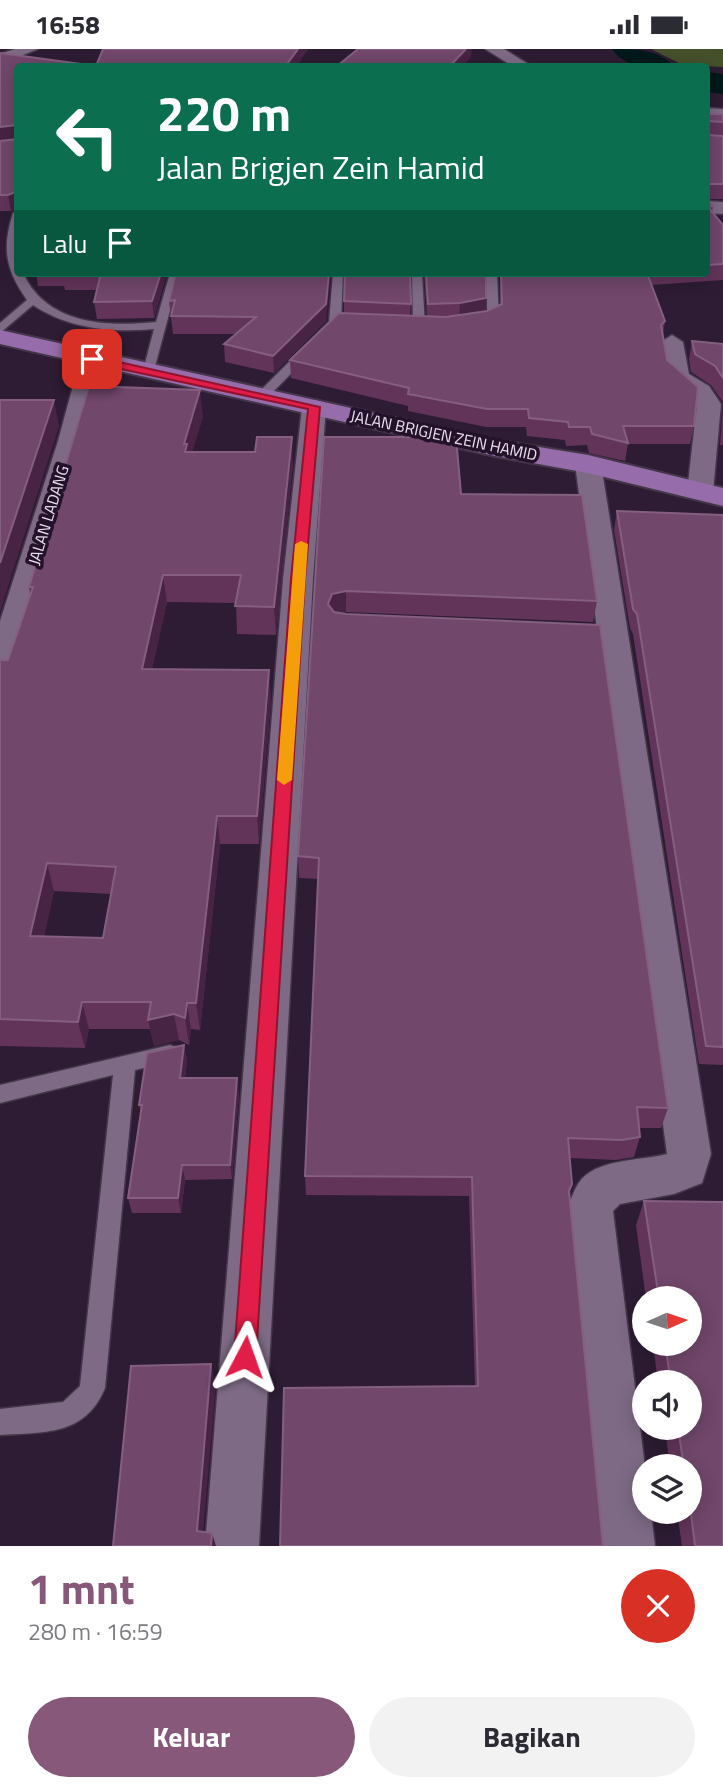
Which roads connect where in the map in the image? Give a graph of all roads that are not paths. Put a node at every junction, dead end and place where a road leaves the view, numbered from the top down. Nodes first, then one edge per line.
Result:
1 (30, 49) edge
2 (493, 49) edge
3 (0, 59) edge
4 (519, 63) edge
5 (14, 226) edge
6 (14, 259) edge
7 (22, 277) edge
8 (174, 277) edge
9 (338, 277) edge
10 (418, 277) edge
11 (492, 277) edge
12 (33, 300) junction
13 (335, 323) junction
14 (349, 324) edge
15 (162, 325) junction
16 (468, 325) edge
17 (405, 326) edge
18 (0, 330) edge
19 (0, 337) edge
20 (673, 342) dead end
21 (92, 359) junction
22 (149, 371) junction
23 (264, 394) junction
24 (314, 407) junction
25 (588, 464) junction
26 (712, 494) edge
27 (0, 670) edge
28 (180, 1052) edge
29 (125, 1063) junction
30 (0, 1094) edge
31 (0, 1422) edge
32 (232, 1546) edge
33 (628, 1546) edge

1 - 3 street
2 - 4 street
5 - 6 lane
7 - 12 lane
8 - 15 lane
9 - 13 lane
10 - 17 lane
11 - 16 lane
12 - 15 lane
12 - 18 lane
13 - 14 lane
13 - 23 lane
15 - 22 lane
19 - 21 main road, JALAN BRIGJEN ZEIN HAMID
20 - 26 street
21 - 22 main road, JALAN BRIGJEN ZEIN HAMID
21 - 27 street, JALAN LADANG
22 - 23 main road, JALAN BRIGJEN ZEIN HAMID
23 - 24 main road, JALAN BRIGJEN ZEIN HAMID
24 - 25 main road, JALAN BRIGJEN ZEIN HAMID
24 - 32 street
25 - 26 main road, JALAN BRIGJEN ZEIN HAMID
25 - 33 street
28 - 29 lane
29 - 30 lane
29 - 31 lane

